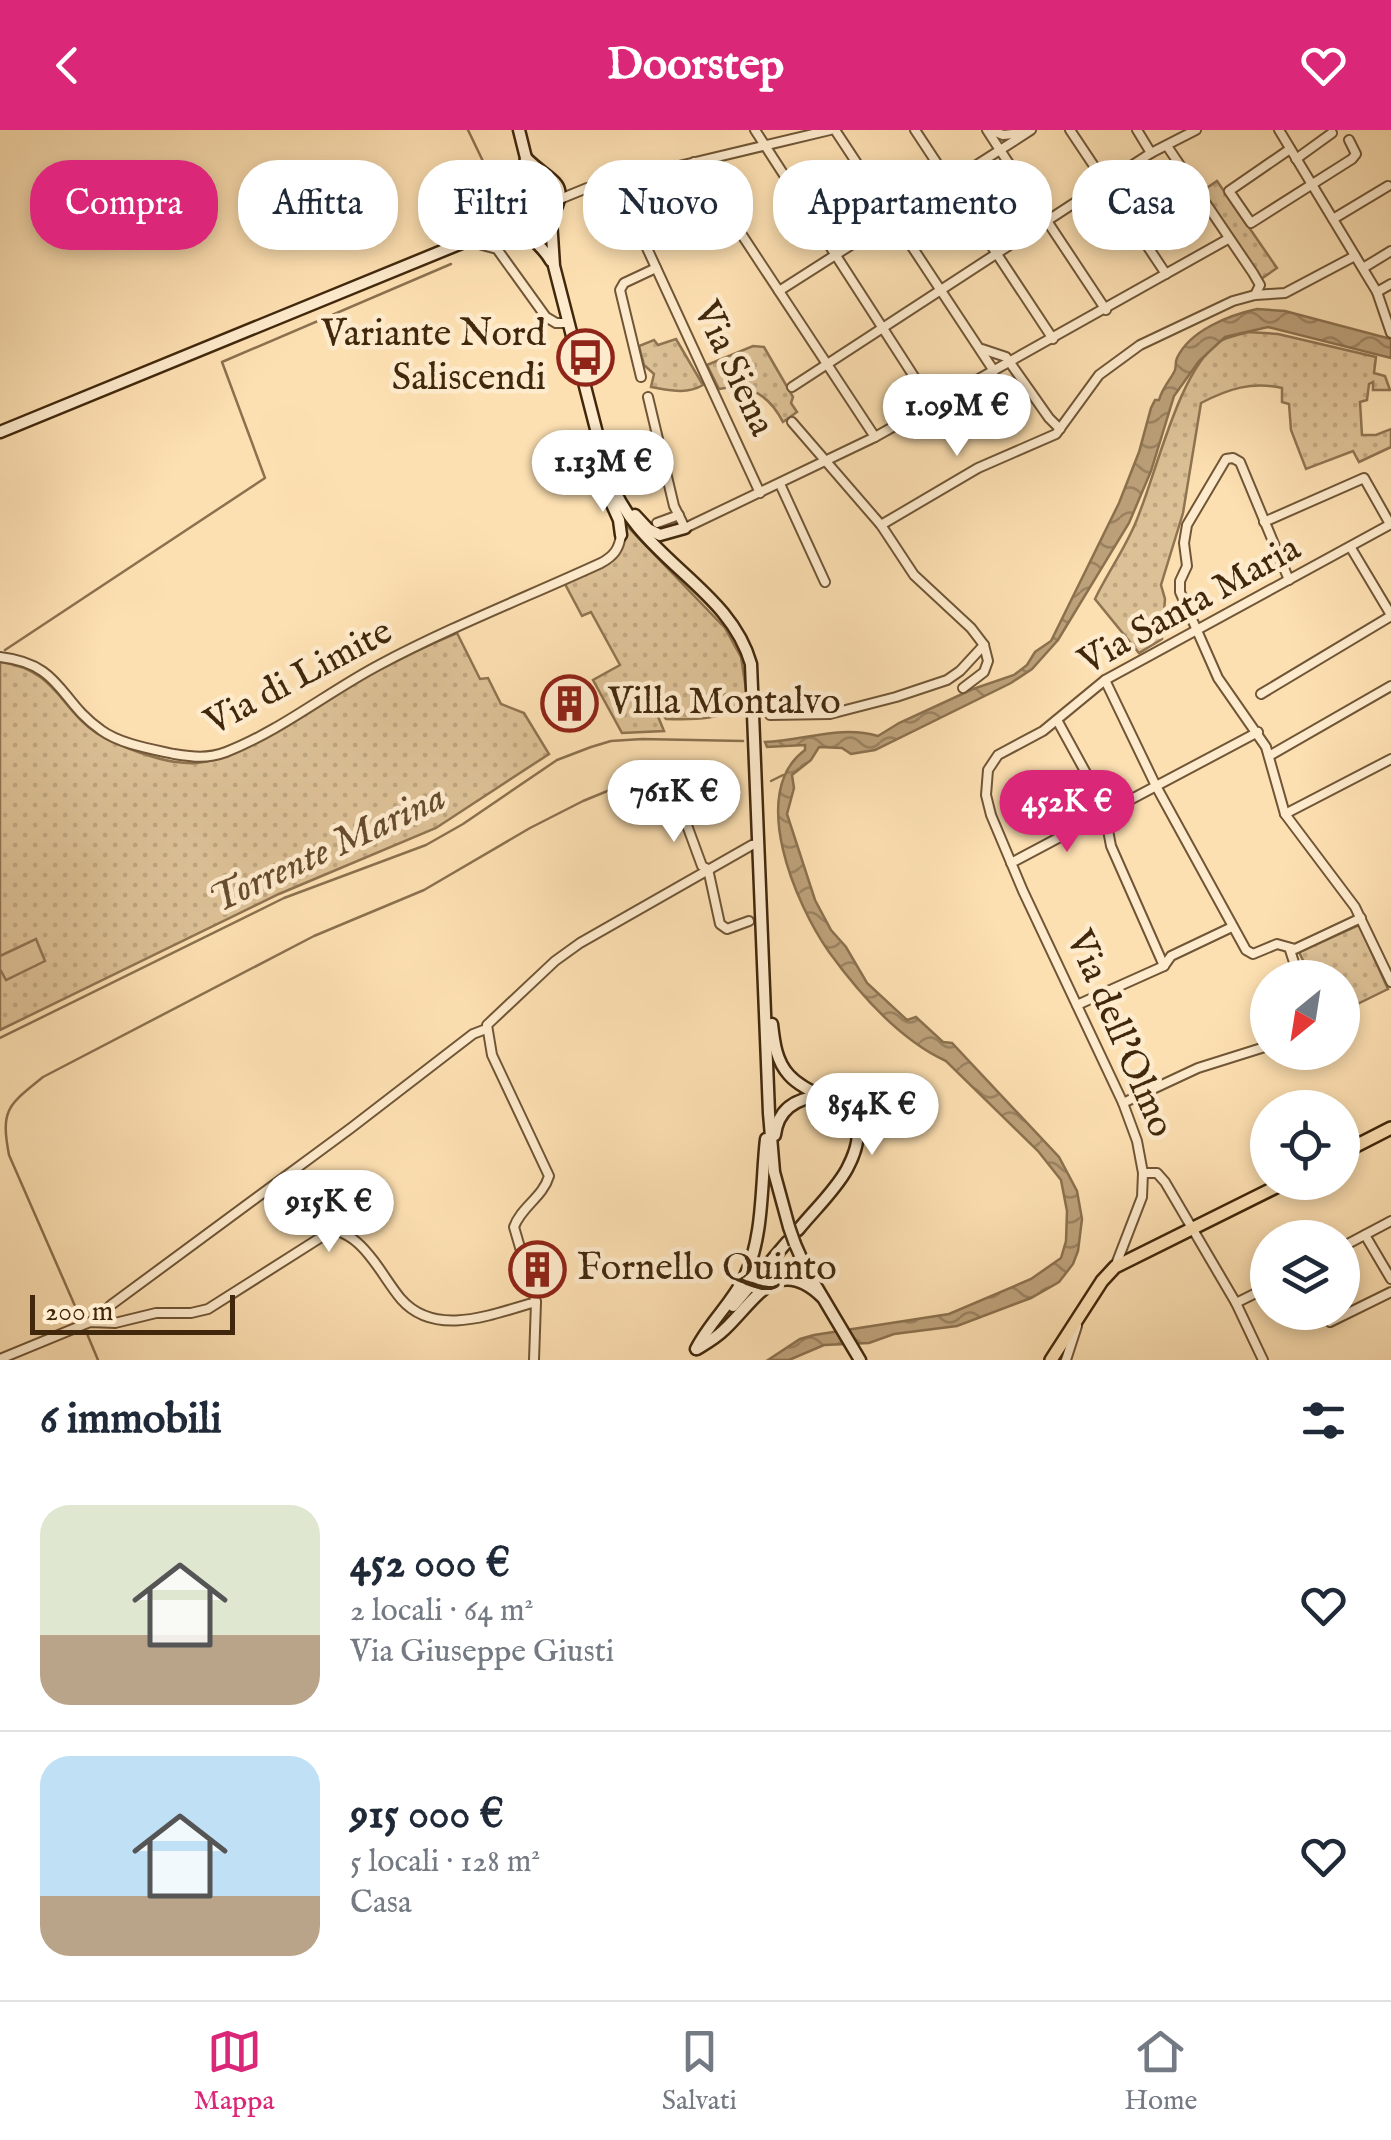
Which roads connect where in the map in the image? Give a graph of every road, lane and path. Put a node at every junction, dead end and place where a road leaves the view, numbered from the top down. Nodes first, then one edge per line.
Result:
1 (518, 130) edge
2 (755, 130) edge
3 (833, 130) edge
4 (916, 130) edge
5 (989, 130) edge
6 (1031, 130) edge
7 (1070, 130) edge
8 (1136, 130) edge
9 (1196, 130) edge
10 (1279, 130) edge
11 (1332, 134) dead end
12 (1348, 140) dead end
13 (762, 146) junction
14 (1167, 146) junction
15 (1290, 149) junction
16 (1000, 150) junction
17 (1151, 153) junction
18 (526, 158) edge
19 (1296, 159) junction
20 (702, 160) edge
21 (854, 160) edge
22 (935, 160) edge
23 (985, 160) edge
24 (1007, 160) edge
25 (1090, 160) edge
26 (1141, 160) edge
27 (1312, 184) junction
28 (1388, 186) dead end
29 (1333, 219) junction
30 (1052, 228) edge
31 (1228, 238) junction
32 (428, 250) edge
33 (444, 250) edge
34 (498, 250) edge
35 (545, 250) edge
36 (553, 250) edge
37 (648, 250) edge
38 (752, 250) edge
39 (844, 250) edge
40 (915, 250) edge
41 (992, 250) edge
42 (1005, 250) edge
43 (1150, 250) edge
44 (1391, 251) edge
45 (835, 256) junction
46 (996, 256) junction
47 (1356, 256) junction
48 (554, 266) junction
49 (656, 268) junction
50 (1362, 268) junction
51 (1166, 274) junction
52 (1391, 284) edge
53 (943, 291) junction
54 (779, 292) junction
55 (1377, 292) junction
56 (1255, 295) junction
57 (1106, 310) junction
58 (569, 323) junction
59 (884, 330) junction
60 (1391, 333) edge
61 (1052, 340) junction
62 (980, 349) junction
63 (1010, 363) junction
64 (828, 365) junction
65 (994, 371) junction
66 (642, 377) dead end
67 (792, 388) dead end
68 (648, 397) dead end
69 (933, 406) junction
70 (792, 422) dead end
71 (0, 428) edge
72 (1060, 429) junction
73 (598, 436) junction
74 (875, 437) junction
75 (826, 463) junction
76 (780, 484) junction
77 (760, 493) junction
78 (679, 515) junction
79 (1264, 522) junction
80 (658, 523) dead end
81 (881, 524) junction
82 (1390, 524) edge
83 (685, 528) junction
84 (621, 534) joint
85 (1351, 548) junction
86 (1290, 580) junction
87 (826, 582) dead end
88 (1390, 614) edge
89 (1195, 630) junction
90 (984, 645) junction
91 (0, 657) edge
92 (1105, 680) junction
93 (1391, 686) edge
94 (963, 688) dead end
95 (1260, 694) dead end
96 (770, 715) dead end
97 (1057, 720) junction
98 (1258, 732) junction
99 (1270, 756) junction
100 (1391, 759) edge
101 (674, 774) dead end
102 (986, 785) joint
103 (1156, 786) junction
104 (1105, 814) junction
105 (1285, 814) junction
106 (752, 844) dead end
107 (1011, 863) junction
108 (708, 869) junction
109 (1361, 918) junction
110 (748, 922) dead end
111 (1232, 927) junction
112 (1290, 950) junction
113 (1293, 960) edge
114 (1164, 966) junction
115 (764, 974) junction
116 (1391, 982) edge
117 (1077, 1005) junction
118 (486, 1029) junction
119 (1250, 1052) edge
120 (824, 1096) junction
121 (1123, 1102) junction
122 (769, 1113) junction
123 (1391, 1128) edge
124 (1360, 1144) edge
125 (772, 1156) junction
126 (1143, 1173) junction
127 (1250, 1200) edge
128 (1391, 1221) edge
129 (794, 1228) junction
130 (1193, 1229) junction
131 (1365, 1235) junction
132 (1360, 1238) edge
133 (791, 1243) junction
134 (1115, 1267) junction
135 (1391, 1280) edge
136 (1391, 1292) edge
137 (1250, 1296) edge
138 (824, 1300) junction
139 (536, 1302) junction
140 (1236, 1303) junction
141 (1360, 1307) edge
142 (93, 1322) junction
143 (696, 1349) junction
144 (1059, 1358) edge
145 (0, 1359) edge
146 (534, 1360) edge
147 (687, 1360) edge
148 (860, 1360) edge
149 (1262, 1360) edge

1 - 18 main road
2 - 13 street
3 - 13 street
3 - 21 street
4 - 22 street
5 - 6 street
5 - 16 street
6 - 16 street
7 - 25 street
8 - 17 street
9 - 14 street
10 - 15 street
11 - 19 street
12 - 27 street
13 - 20 street
13 - 45 street
14 - 17 street
14 - 31 street
15 - 19 street
15 - 27 street
16 - 23 street
16 - 24 street
17 - 26 street
19 - 27 street
27 - 29 street
28 - 29 street
29 - 47 street
30 - 57 street
31 - 51 street
31 - 56 street
32 - 71 main road
33 - 71 main road
34 - 58 street
35 - 48 main road
36 - 48 main road
37 - 49 street, Via Siena
38 - 54 street
39 - 45 street
40 - 53 street
41 - 46 street
42 - 46 street
43 - 51 street
44 - 50 street
45 - 54 street
45 - 59 street
46 - 53 street
46 - 61 street
47 - 50 street
47 - 56 street
48 - 58 main road
49 - 66 street, Via Siena
49 - 77 street, Via Siena
50 - 55 street
51 - 57 street
52 - 55 street
53 - 59 street
53 - 62 street
54 - 64 street
55 - 60 street
56 - 72 street
57 - 61 street
58 - 73 main road
59 - 64 street
59 - 69 street
61 - 63 street
62 - 63 street
62 - 65 street
63 - 65 street
63 - 72 street
64 - 67 street
64 - 74 street
65 - 69 street
68 - 78 street
69 - 74 street
70 - 75 street
72 - 81 street
73 - 83 main road
73 - 84 main road
73 - 115 main road
74 - 75 street
75 - 76 street
75 - 81 street
76 - 77 street
76 - 87 street
77 - 83 street
78 - 80 street
78 - 83 street
79 - 82 street
79 - 86 street
79 - 89 street
81 - 90 street
82 - 85 street, Via Santa Maria
84 - 91 street, Via di Limite
85 - 86 street, Via Santa Maria
85 - 88 street
86 - 89 street, Via Santa Maria
88 - 95 street
89 - 92 street, Via Santa Maria
89 - 98 street
90 - 94 street
90 - 96 street
92 - 97 street, Via Santa Maria
92 - 103 street
93 - 99 street
97 - 102 street, Via Santa Maria
97 - 104 street
98 - 99 street
98 - 103 street
99 - 105 street
100 - 105 street
101 - 108 street
102 - 107 street, Via dell'Olmo
103 - 104 street
103 - 111 street
104 - 107 street
104 - 114 street
105 - 109 street
106 - 108 street
107 - 117 street, Via dell'Olmo
108 - 110 street
108 - 118 street
109 - 112 street
109 - 116 street
111 - 112 street
111 - 114 street
112 - 113 street
114 - 117 street
115 - 120 main road
115 - 122 main road
117 - 121 street, Via dell'Olmo
118 - 139 street
118 - 142 street
119 - 121 street
120 - 125 main road
120 - 129 main road
121 - 126 street, Via dell'Olmo
122 - 125 main road
122 - 143 main road
123 - 124 main road
125 - 129 main road
126 - 130 street
126 - 134 street, Via dell'Olmo
127 - 130 main road
128 - 131 street
129 - 133 main road, bridge
130 - 134 main road
130 - 140 street
131 - 132 street
131 - 135 street
133 - 138 main road
133 - 143 main road
134 - 144 main road, Via dell'Olmo
136 - 141 street
137 - 140 street
138 - 143 main road
138 - 148 main road
139 - 142 street
139 - 146 street
140 - 149 street
142 - 145 street
143 - 147 main road

